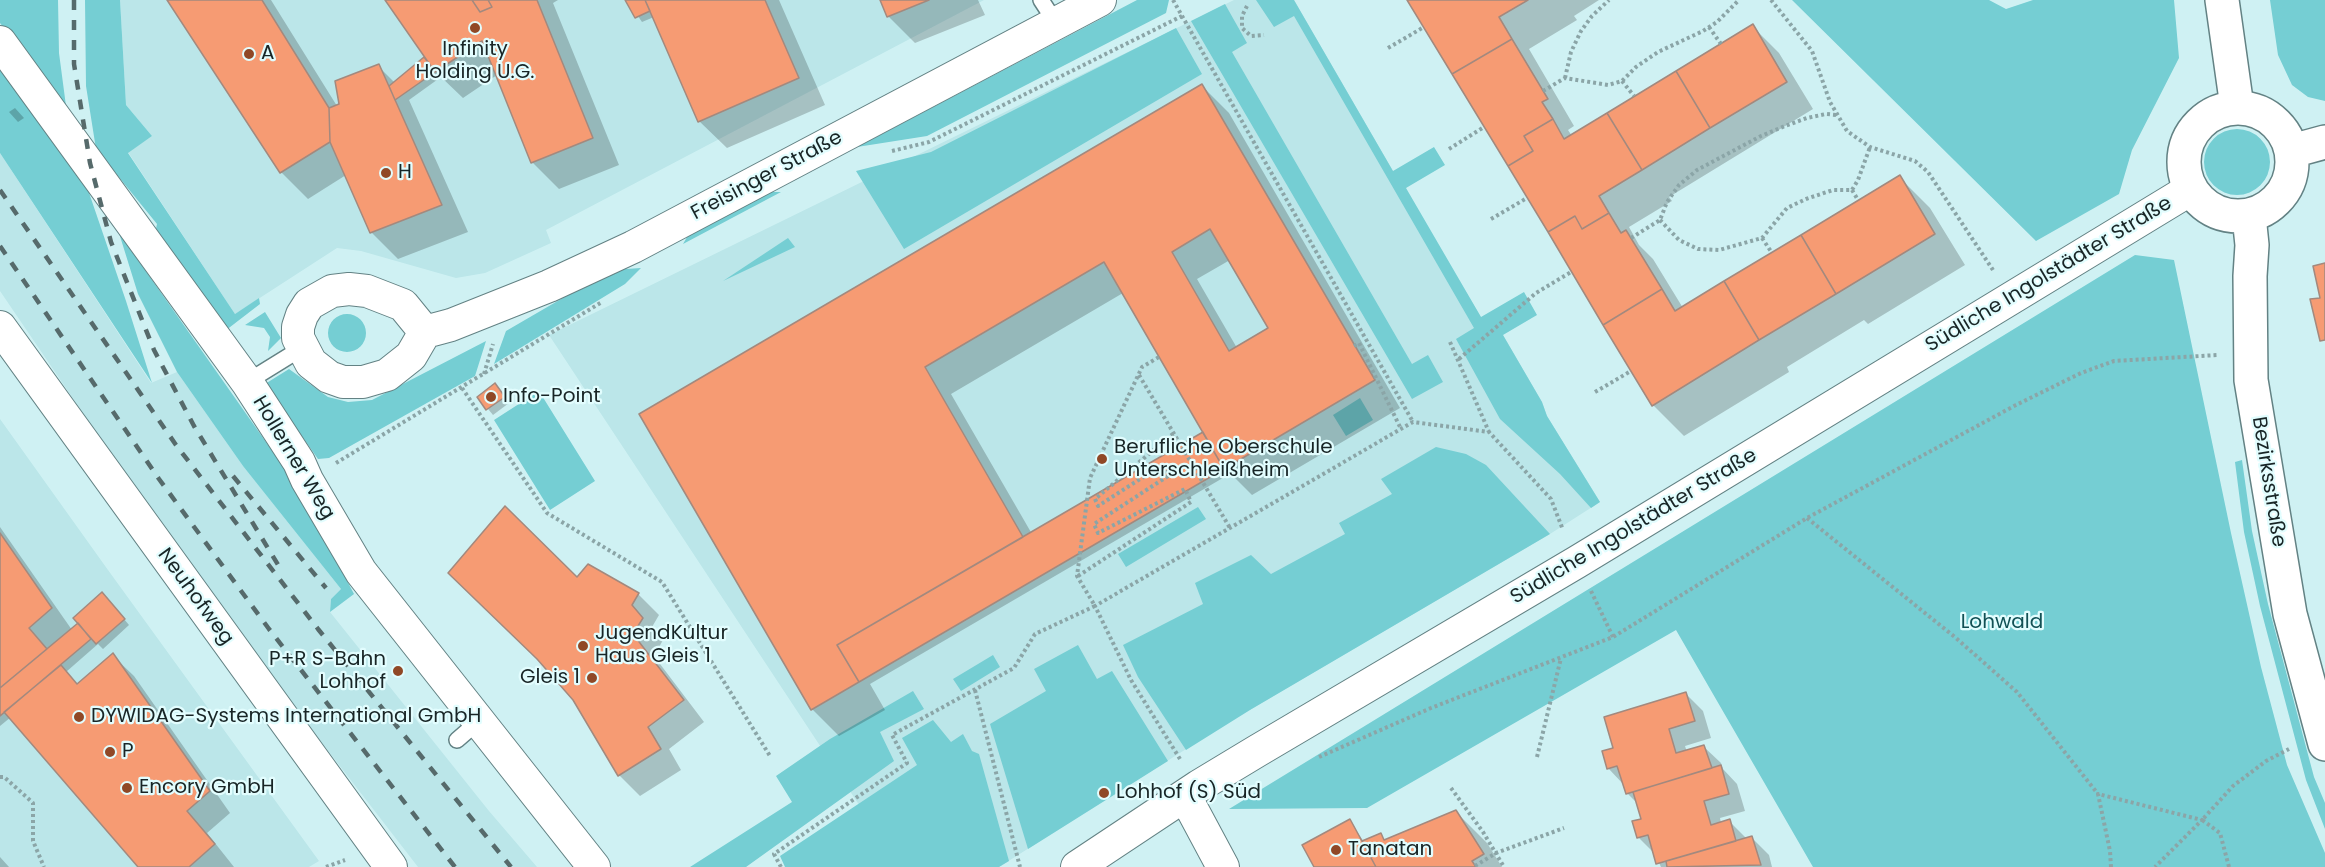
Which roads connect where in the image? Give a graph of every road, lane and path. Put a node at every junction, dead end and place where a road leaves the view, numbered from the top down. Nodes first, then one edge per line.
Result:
1 (1100, 0) edge
2 (1173, 0) edge
3 (1609, 0) edge
4 (1739, 0) edge
5 (1771, 0) edge
6 (2222, 0) edge
7 (1247, 6) dead end
8 (1049, 12) edge
9 (1182, 16) junction
10 (1424, 27) dead end
11 (1709, 27) junction
12 (1264, 35) dead end
13 (0, 42) edge
14 (1720, 44) dead end
15 (1388, 48) dead end
16 (1565, 78) junction
17 (1622, 81) junction
18 (1543, 91) dead end
19 (1634, 96) dead end
20 (2237, 107) junction
21 (1838, 115) junction
22 (1484, 127) dead end
23 (2325, 142) edge
24 (1870, 147) junction
25 (1449, 148) dead end
26 (2292, 151) junction
27 (885, 152) dead end
28 (2191, 189) junction
29 (1852, 190) junction
30 (1527, 198) dead end
31 (1858, 200) dead end
32 (2249, 216) junction
33 (1491, 219) dead end
34 (1660, 220) junction
35 (1631, 238) dead end
36 (1762, 238) junction
37 (1772, 252) dead end
38 (1571, 272) dead end
39 (609, 297) dead end
40 (2011, 299) junction
41 (0, 327) edge
42 (425, 332) junction
43 (1450, 342) dead end
44 (1354, 346) dead end
45 (302, 348) junction
46 (2222, 355) dead end
47 (1159, 357) dead end
48 (1459, 359) junction
49 (1631, 371) dead end
50 (1138, 374) junction
51 (247, 382) junction
52 (462, 388) junction
53 (1594, 392) dead end
54 (1413, 422) junction
55 (1401, 429) junction
56 (1489, 432) junction
57 (1174, 433) junction
58 (307, 480) junction
59 (1807, 518) junction
60 (1230, 528) junction
61 (1577, 562) junction
62 (1077, 576) junction
63 (1095, 606) junction
64 (1613, 637) junction
65 (1561, 657) junction
66 (975, 690) junction
67 (2325, 744) edge
68 (2289, 749) dead end
69 (770, 756) dead end
70 (1317, 757) dead end
71 (1537, 758) dead end
72 (1180, 759) dead end
73 (0, 777) edge
74 (1451, 788) dead end
75 (2098, 794) junction
76 (1185, 795) junction
77 (2202, 820) junction
78 (1564, 828) dead end
79 (1496, 853) junction
80 (1475, 866) edge
81 (44, 867) edge
82 (391, 867) edge
83 (594, 867) edge
84 (781, 867) edge
85 (1020, 867) edge
86 (1077, 867) edge
87 (1223, 867) edge
88 (1504, 867) edge
89 (2111, 867) edge
90 (2155, 867) edge
91 (2229, 867) edge

1 - 8 street, Freisinger Straße
2 - 9 path
3 - 16 path
4 - 11 path
5 - 21 path
6 - 20 street
7 - 12 path
8 - 42 street, Freisinger Straße
9 - 27 path
9 - 54 path
10 - 15 path
11 - 14 path
11 - 17 path
13 - 51 street, Hollerner Weg
16 - 17 path
16 - 18 path
17 - 19 path
20 - 26 street
20 - 28 street, Südliche Ingolstädter Straße
21 - 24 path
21 - 34 path
22 - 25 path
23 - 26 street
24 - 29 path
24 - 40 path
26 - 32 street
28 - 32 street, Südliche Ingolstädter Straße
28 - 40 street, Südliche Ingolstädter Straße
29 - 31 path
29 - 36 path
30 - 33 path
32 - 67 street, Bezirksstraße
34 - 35 path
34 - 36 path
36 - 37 path
38 - 48 path
39 - 52 path
40 - 61 street, Südliche Ingolstädter Straße
41 - 82 street, Neuhofweg
42 - 45 street
42 - 45 street
43 - 48 path
44 - 55 path
45 - 51 lane
46 - 59 path
47 - 50 path
48 - 56 path
49 - 53 path
50 - 57 path
50 - 62 path
51 - 58 street, Hollerner Weg
52 - 58 path
52 - 69 path
54 - 55 path
54 - 56 path
55 - 60 path
56 - 61 path
57 - 60 path
57 - 62 path
58 - 83 street, Hollerner Weg
59 - 64 path
59 - 75 path
60 - 63 path
61 - 64 path
61 - 76 street, Südliche Ingolstädter Straße
62 - 63 path
63 - 66 path
63 - 72 path
64 - 65 path
65 - 70 path
65 - 71 path
66 - 84 path
66 - 85 path
68 - 77 path
73 - 81 path
74 - 79 path
75 - 77 path
75 - 89 path
76 - 86 street, Südliche Ingolstädter Straße
76 - 87 street
77 - 90 path
77 - 91 path
78 - 79 path
79 - 80 path
79 - 88 path

